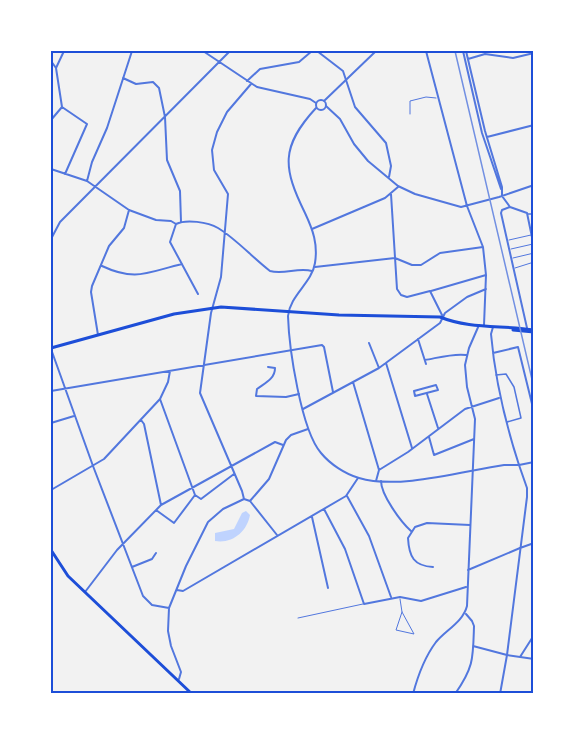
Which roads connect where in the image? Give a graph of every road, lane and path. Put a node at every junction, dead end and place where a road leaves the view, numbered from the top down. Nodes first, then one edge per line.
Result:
1 (64, 51) edge
2 (132, 51) edge
3 (203, 51) edge
4 (230, 51) edge
5 (312, 51) edge
6 (317, 51) edge
7 (376, 51) edge
8 (426, 51) edge
9 (464, 51) edge
10 (534, 53) edge
11 (466, 59) junction
12 (51, 61) edge
13 (220, 61) junction
14 (56, 68) junction
15 (123, 78) junction
16 (346, 80) junction
17 (247, 81) junction
18 (250, 84) junction
19 (438, 98) junction
20 (324, 101) junction
21 (316, 103) junction
22 (326, 106) junction
23 (62, 107) junction
24 (316, 108) junction
25 (410, 114) dead end
26 (165, 117) junction
27 (51, 120) edge
28 (534, 125) edge
29 (485, 138) junction
30 (51, 169) edge
31 (65, 174) junction
32 (389, 177) junction
33 (87, 181) junction
34 (534, 185) edge
35 (95, 186) junction
36 (398, 186) junction
37 (391, 194) junction
38 (501, 195) junction
39 (507, 204) junction
40 (467, 206) junction
41 (510, 207) junction
42 (505, 209) junction
43 (129, 210) junction
44 (527, 213) junction
45 (534, 214) edge
46 (181, 222) junction
47 (176, 224) junction
48 (51, 228) edge
49 (312, 229) junction
50 (55, 230) junction
51 (226, 234) junction
52 (531, 235) junction
53 (51, 239) edge
54 (507, 241) junction
55 (534, 246) edge
56 (483, 247) junction
57 (509, 250) junction
58 (534, 253) edge
59 (395, 258) junction
60 (511, 258) junction
61 (534, 262) edge
62 (182, 264) junction
63 (102, 266) junction
64 (314, 267) junction
65 (513, 268) junction
66 (312, 271) junction
67 (486, 275) junction
68 (486, 289) junction
69 (430, 291) junction
70 (198, 294) dead end
71 (213, 308) junction
72 (288, 311) junction
73 (443, 318) junction
74 (479, 325) junction
75 (484, 326) junction
76 (493, 327) junction
77 (527, 330) junction
78 (534, 331) edge
79 (98, 335) junction
80 (418, 339) junction
81 (369, 343) dead end
82 (51, 349) edge
83 (292, 350) junction
84 (493, 353) junction
85 (467, 355) junction
86 (386, 363) junction
87 (205, 364) junction
88 (268, 367) dead end
89 (379, 368) junction
90 (170, 371) junction
91 (496, 376) junction
92 (353, 382) junction
93 (65, 389) junction
94 (51, 391) edge
95 (333, 392) junction
96 (427, 393) junction
97 (299, 394) junction
98 (499, 398) junction
99 (160, 399) junction
100 (472, 406) junction
101 (303, 409) junction
102 (534, 412) edge
103 (74, 416) junction
104 (141, 420) junction
105 (506, 422) junction
106 (51, 423) edge
107 (438, 428) junction
108 (308, 429) junction
109 (428, 436) junction
110 (474, 439) junction
111 (283, 445) junction
112 (412, 448) junction
113 (534, 462) edge
114 (519, 465) junction
115 (93, 466) junction
116 (231, 467) junction
117 (379, 470) junction
118 (474, 470) junction
119 (234, 474) junction
120 (358, 478) junction
121 (376, 480) junction
122 (381, 481) junction
123 (192, 488) junction
124 (51, 490) edge
125 (195, 495) junction
126 (346, 496) junction
127 (244, 499) junction
128 (250, 501) junction
129 (161, 505) junction
130 (324, 509) junction
131 (156, 510) junction
132 (312, 516) junction
133 (470, 525) junction
134 (411, 531) junction
135 (277, 535) junction
136 (123, 543) junction
137 (534, 543) edge
138 (520, 548) junction
139 (51, 550) edge
140 (156, 553) dead end
141 (132, 567) junction
142 (433, 567) dead end
143 (468, 570) junction
144 (468, 587) junction
145 (328, 588) dead end
146 (176, 590) junction
147 (85, 592) junction
148 (391, 597) junction
149 (400, 597) junction
150 (364, 604) junction
151 (169, 608) junction
152 (402, 612) junction
153 (465, 614) junction
154 (298, 618) dead end
155 (534, 635) edge
156 (473, 646) junction
157 (507, 656) junction
158 (520, 657) junction
159 (534, 659) edge
160 (179, 679) junction
161 (192, 694) edge
162 (413, 694) edge
163 (455, 694) edge
164 (500, 694) edge

1 - 14 street
2 - 15 street
3 - 13 street
4 - 13 street
5 - 17 street
6 - 16 street
7 - 16 street
8 - 19 street
9 - 11 street
10 - 11 street
11 - 29 street
12 - 14 street
13 - 17 street
13 - 26 street
14 - 23 street
15 - 26 street
15 - 33 street
16 - 20 street
16 - 32 street
17 - 18 street
18 - 21 street
18 - 51 street
19 - 25 lane
19 - 40 street
20 - 21 street
20 - 22 street
21 - 24 street
22 - 24 street
22 - 32 street
23 - 27 street
23 - 31 street
24 - 49 street
26 - 35 street
26 - 46 street
28 - 29 street
29 - 38 street
30 - 31 street
31 - 33 street
32 - 36 street
33 - 35 street
34 - 38 street
35 - 43 street
35 - 50 street
36 - 37 street
36 - 40 street
37 - 49 street
37 - 59 street
38 - 39 street
38 - 40 street
39 - 41 street
39 - 42 street
40 - 56 street
41 - 42 street
41 - 44 street
42 - 54 street
43 - 47 street
43 - 63 street
44 - 45 street
44 - 52 street
46 - 47 street
46 - 51 street
47 - 62 street
48 - 50 street
49 - 64 street
50 - 53 street
51 - 66 street
51 - 71 street
52 - 54 lane
52 - 55 street
54 - 57 street
55 - 57 lane
56 - 59 street
56 - 67 street
57 - 60 street
58 - 60 lane
59 - 64 street
59 - 69 street
60 - 65 street
61 - 65 lane
62 - 63 street
62 - 70 street
63 - 79 street
64 - 66 street
65 - 77 street
66 - 72 street
67 - 68 street
67 - 69 street
68 - 73 street
68 - 75 street
69 - 73 street
71 - 72 main road
71 - 79 main road
71 - 87 street
72 - 73 main road
72 - 83 street
73 - 74 main road
73 - 80 street
74 - 75 main road
74 - 85 street
75 - 76 main road
76 - 77 main road
76 - 84 street
77 - 78 main road
79 - 82 main road
80 - 85 street
80 - 86 street
81 - 89 street
82 - 93 street
83 - 87 street
83 - 95 street
83 - 97 street
84 - 91 street
84 - 102 street
85 - 100 street
86 - 89 street
86 - 112 street
87 - 90 street
87 - 116 street
88 - 97 street
89 - 92 street
90 - 93 street
90 - 99 street
91 - 98 street
91 - 105 street
92 - 95 street
92 - 117 street
93 - 94 street
93 - 103 street
95 - 101 street
96 - 96 street
96 - 107 street
97 - 101 street
98 - 100 street
98 - 105 street
99 - 104 street
99 - 123 street
100 - 107 street
100 - 110 street
101 - 108 street
103 - 106 street
103 - 115 street
104 - 115 street
104 - 129 street
105 - 114 street
107 - 109 street
108 - 111 street
108 - 120 street
109 - 110 street
109 - 112 street
110 - 118 street
111 - 116 street
111 - 128 street
112 - 117 street
113 - 114 street
114 - 118 street
114 - 138 street
115 - 124 street
115 - 136 street
116 - 119 street
116 - 123 street
117 - 121 street
118 - 122 street
118 - 133 street
119 - 125 street
119 - 127 street
120 - 121 street
120 - 126 street
121 - 122 street
122 - 134 street
123 - 125 street
123 - 129 street
125 - 131 street
126 - 130 street
126 - 148 street
127 - 128 street
127 - 146 street
128 - 135 street
129 - 131 street
130 - 132 street
130 - 150 street
131 - 136 street
132 - 135 street
132 - 145 street
133 - 134 street
133 - 143 street
134 - 142 street
135 - 146 street
136 - 141 street
136 - 147 street
137 - 138 street
138 - 143 street
138 - 157 street
139 - 147 main road
140 - 141 street
141 - 151 street
143 - 144 street
144 - 149 street
144 - 153 street
146 - 151 street
147 - 160 main road
148 - 149 street
148 - 150 street
149 - 152 lane
150 - 154 lane
151 - 160 street
152 - 152 lane
153 - 156 street
153 - 162 street
155 - 158 street
156 - 157 street
156 - 163 street
157 - 158 street
157 - 164 street
158 - 159 street
160 - 161 main road

